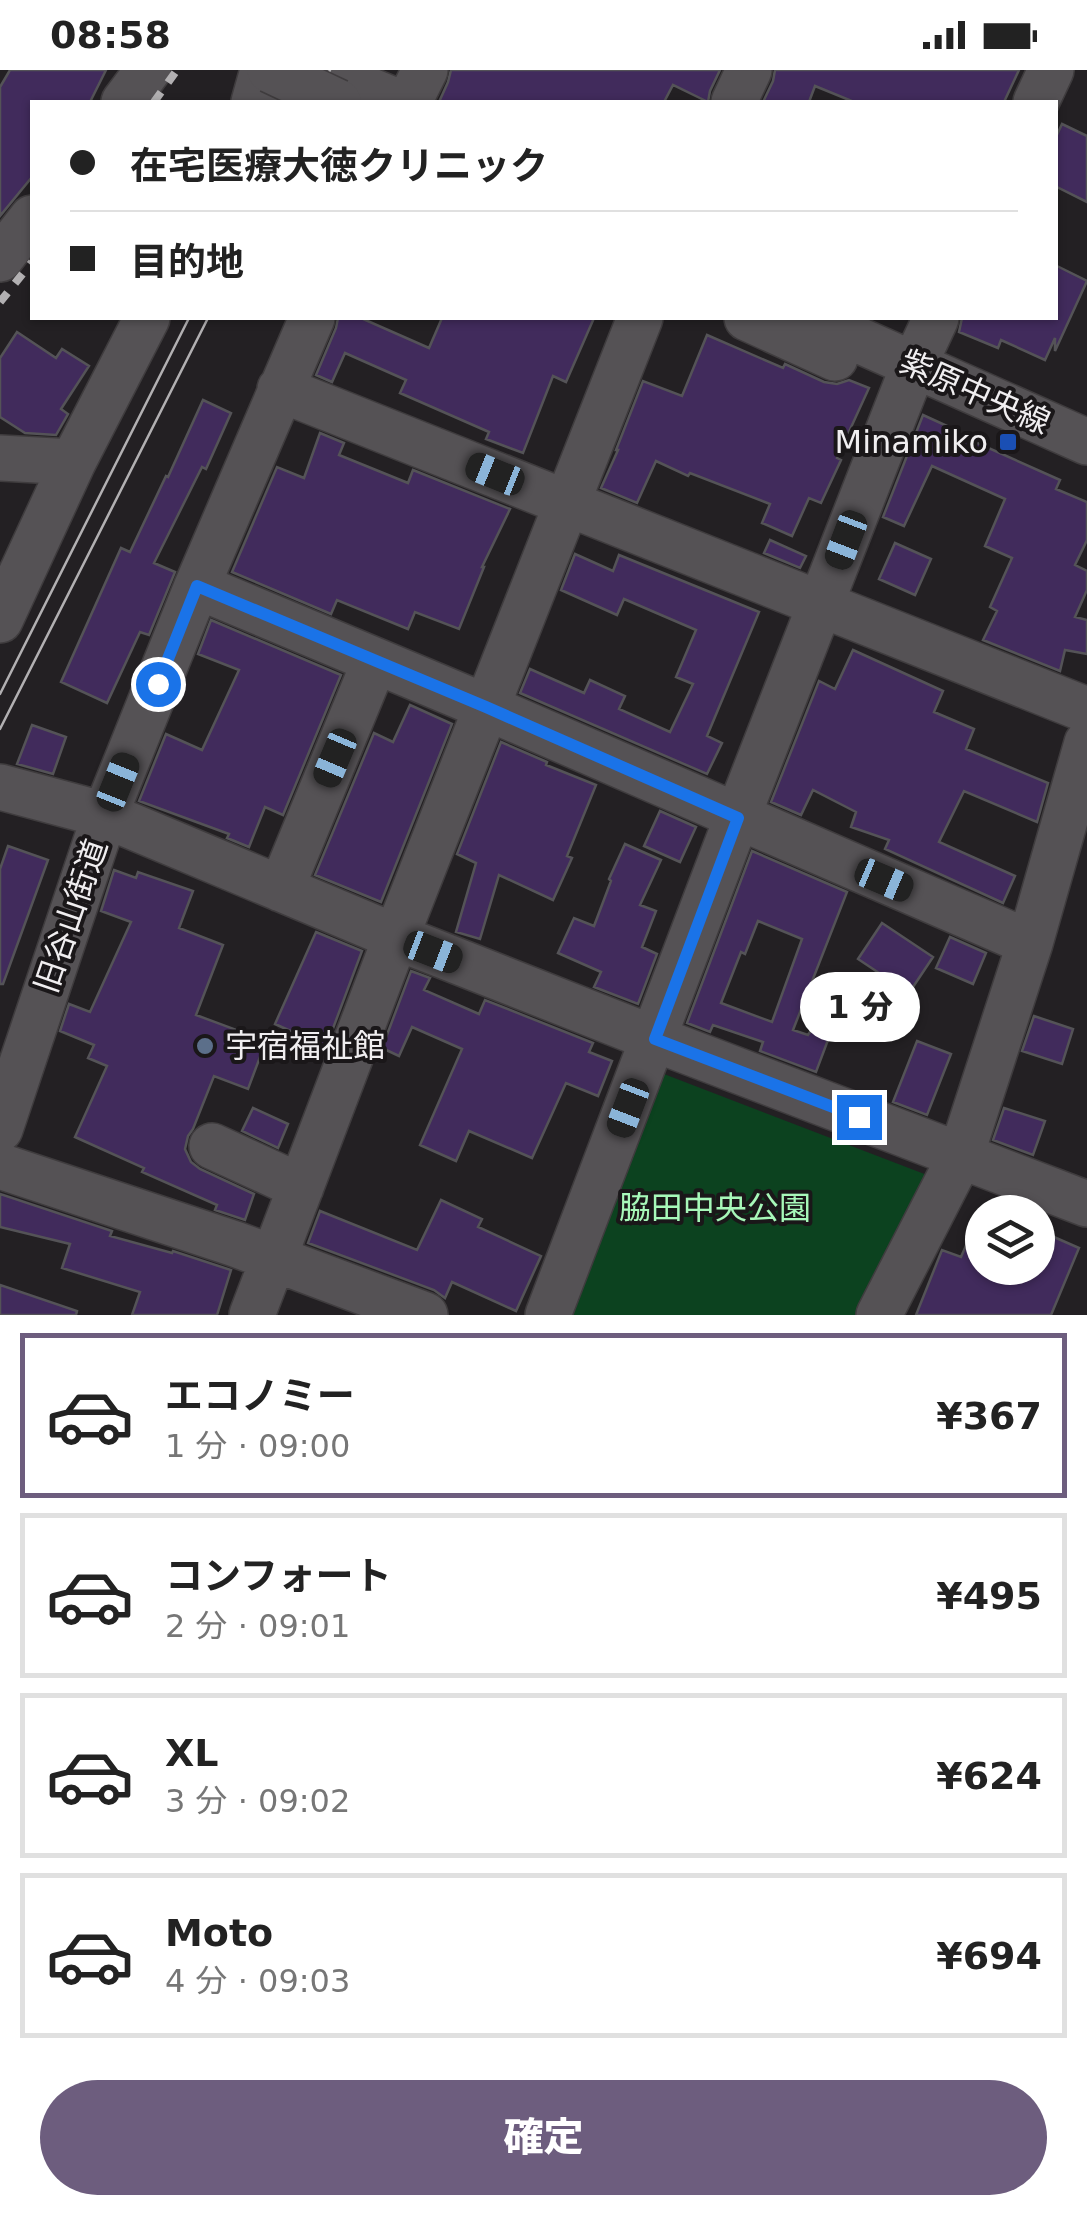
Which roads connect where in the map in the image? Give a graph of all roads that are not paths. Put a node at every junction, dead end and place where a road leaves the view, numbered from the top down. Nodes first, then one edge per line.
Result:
1 (148, 70) edge
2 (263, 70) edge
3 (270, 70) edge
4 (320, 70) edge
5 (425, 70) edge
6 (749, 70) edge
7 (1051, 70) edge
8 (126, 100) edge
9 (255, 100) edge
10 (334, 100) edge
11 (393, 100) edge
12 (411, 100) edge
13 (735, 100) edge
14 (1037, 100) edge
15 (30, 221) edge
16 (0, 259) edge
17 (146, 320) edge
18 (311, 320) edge
19 (639, 320) edge
20 (751, 320) edge
21 (813, 320) edge
22 (873, 320) edge
23 (935, 320) edge
24 (914, 365) junction
25 (280, 388) junction
26 (1087, 442) edge
27 (0, 458) edge
28 (73, 462) junction
29 (566, 503) junction
30 (197, 586) junction
31 (820, 605) junction
32 (0, 620) edge
33 (375, 660) junction
34 (486, 707) junction
35 (1087, 710) edge
36 (1087, 743) edge
37 (0, 787) edge
38 (105, 815) junction
39 (738, 818) junction
40 (281, 889) junction
41 (396, 937) junction
42 (1030, 943) junction
43 (655, 1039) junction
44 (0, 1129) edge
45 (212, 1146) dead end
46 (961, 1156) junction
47 (0, 1166) edge
48 (301, 1187) junction
49 (1087, 1204) edge
50 (274, 1257) junction
51 (252, 1315) edge
52 (425, 1315) edge
53 (548, 1315) edge
54 (880, 1315) edge

1 - 8 street
2 - 9 street
3 - 10 street, bridge
4 - 11 street
5 - 12 street
6 - 13 street
7 - 14 street
15 - 16 street
17 - 28 street
18 - 25 street, 旧谷山街道
19 - 29 street
20 - 24 street
21 - 24 street, 紫原中央線
22 - 24 street
23 - 24 street
24 - 26 street, 紫原中央線
24 - 31 street
25 - 29 street
25 - 30 street, 旧谷山街道
27 - 28 street
28 - 32 street
29 - 31 street
29 - 34 street
30 - 33 street
30 - 38 street, 旧谷山街道
31 - 35 street
31 - 39 street
33 - 34 street
33 - 40 street
34 - 39 street
34 - 41 street
36 - 42 street
37 - 38 street
38 - 40 street
38 - 44 street, 旧谷山街道
39 - 42 street
39 - 43 street
40 - 41 street
41 - 43 street
41 - 48 street
42 - 46 street
43 - 46 street
43 - 53 street
45 - 48 street
46 - 49 street
46 - 54 street
47 - 50 street
48 - 50 street
50 - 51 street
50 - 52 street

